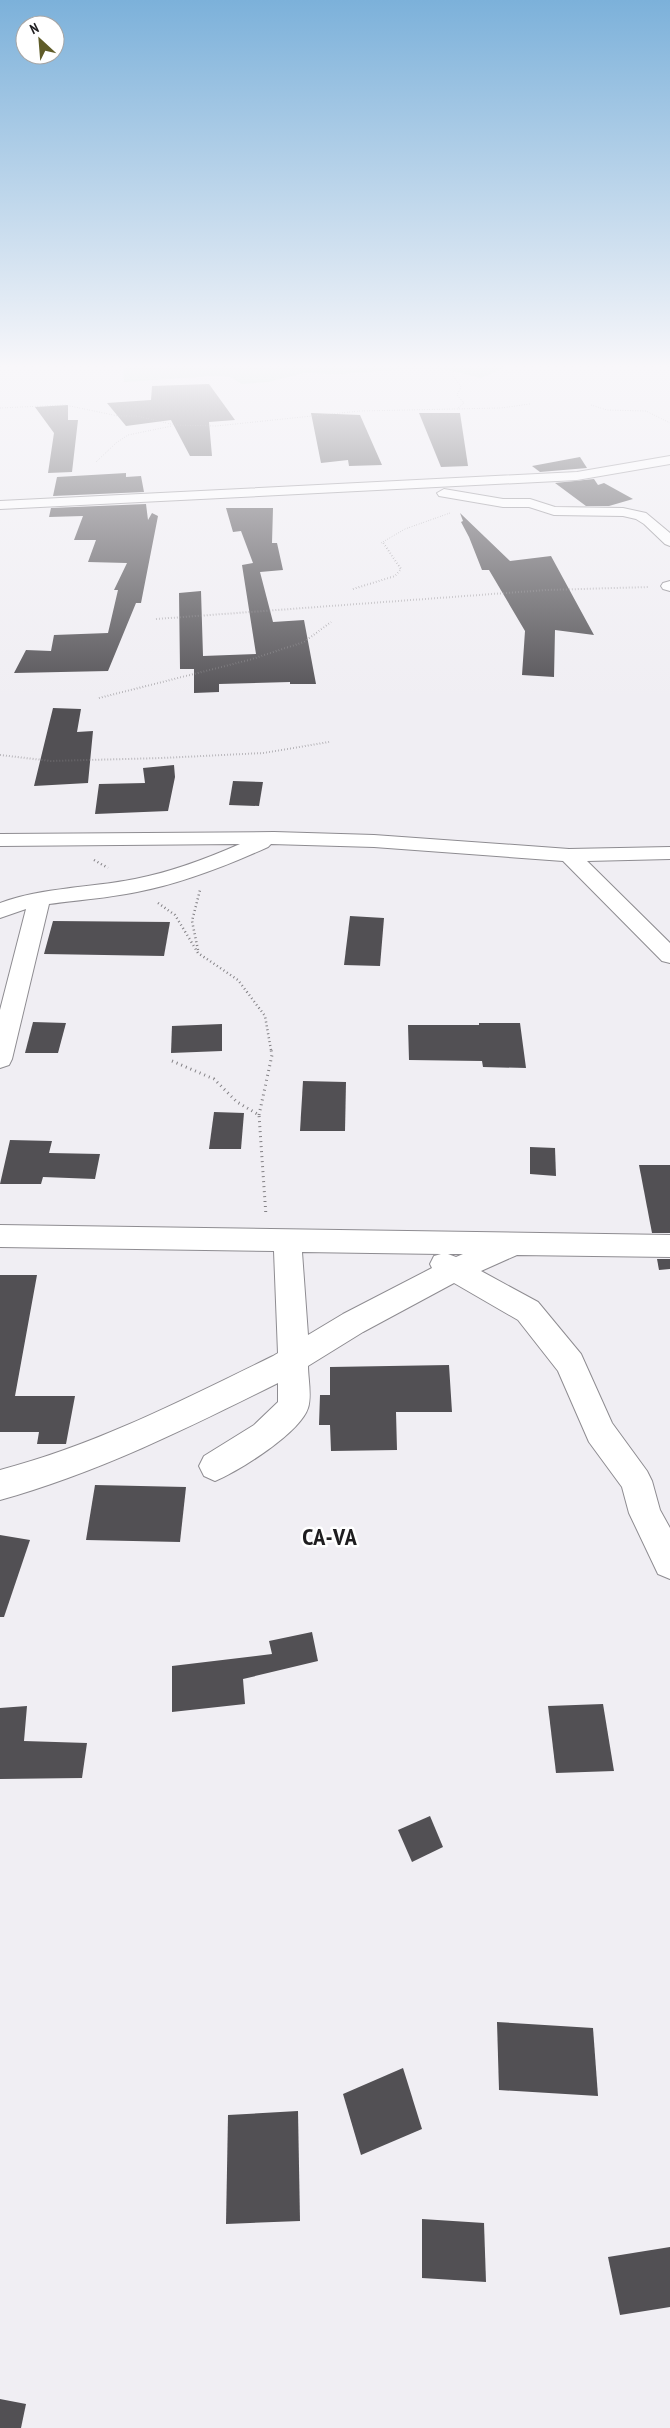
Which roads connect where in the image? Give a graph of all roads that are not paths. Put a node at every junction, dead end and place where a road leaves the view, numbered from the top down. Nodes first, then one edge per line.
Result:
1 (549, 477) edge
2 (406, 484) junction
3 (0, 505) edge
4 (670, 541) edge
5 (274, 838) junction
6 (0, 840) edge
7 (670, 853) edge
8 (569, 855) junction
9 (39, 900) junction
10 (0, 911) edge
11 (670, 956) edge
12 (0, 1059) edge
13 (0, 1236) edge
14 (277, 1241) junction
15 (393, 1242) junction
16 (517, 1244) junction
17 (670, 1246) edge
18 (456, 1269) junction
19 (294, 1359) junction
20 (215, 1466) dead end
21 (0, 1485) edge
22 (670, 1563) edge

1 - 2 street
2 - 3 street
2 - 4 street
5 - 6 street
5 - 8 street
5 - 9 street
7 - 8 street
8 - 11 street
9 - 10 street
9 - 12 street
13 - 14 street
14 - 15 street
14 - 19 street
15 - 16 street
15 - 18 street
16 - 17 street
16 - 18 street
18 - 19 street
18 - 22 street
19 - 20 street
19 - 21 street

